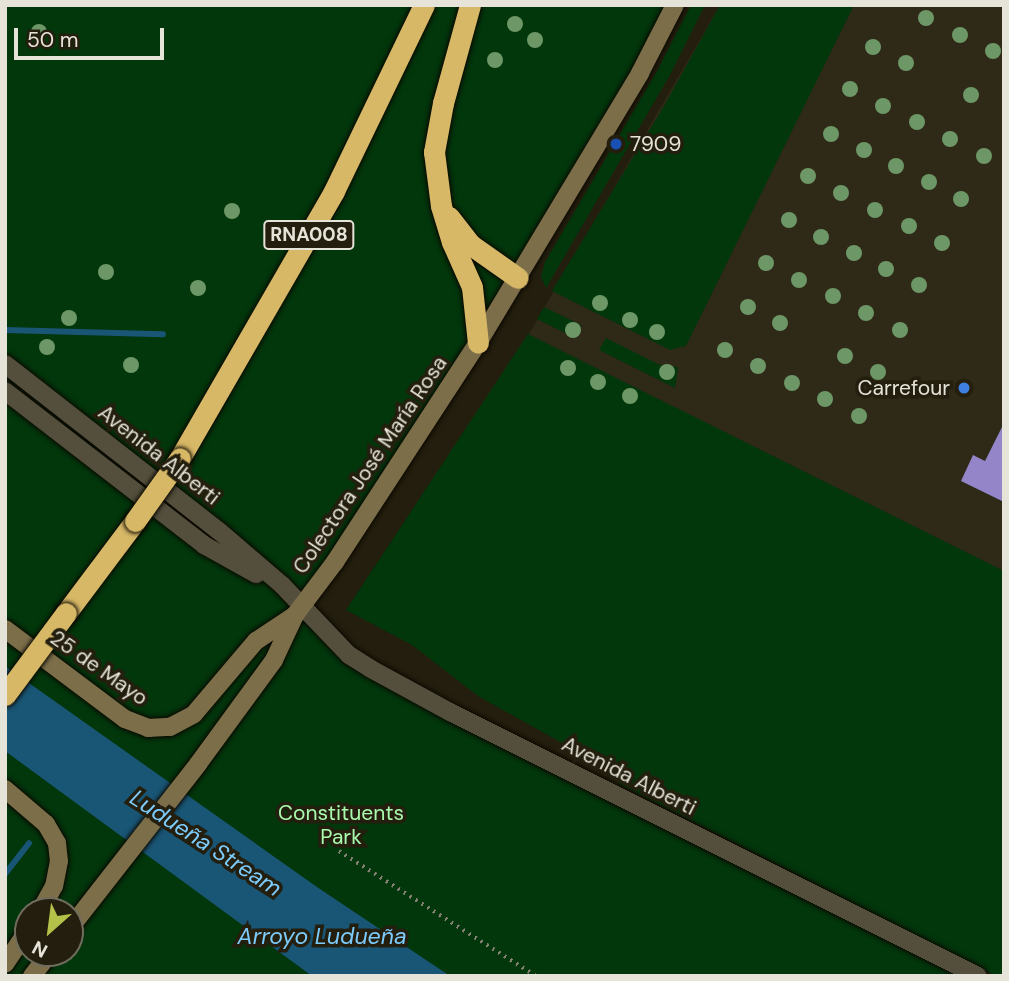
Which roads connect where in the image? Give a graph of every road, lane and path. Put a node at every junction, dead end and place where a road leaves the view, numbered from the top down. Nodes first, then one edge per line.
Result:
1 (424, 5) edge
2 (470, 5) edge
3 (675, 5) edge
4 (441, 206) junction
5 (518, 278) junction
6 (478, 343) junction
7 (5, 364) edge
8 (5, 391) edge
9 (282, 585) junction
10 (299, 611) junction
11 (5, 629) edge
12 (5, 695) edge
13 (5, 789) edge
14 (339, 851) dead end
15 (48, 897) edge
16 (84, 911) edge
17 (536, 976) edge
18 (978, 976) edge

1 - 12 highway, RNA008, bridge
2 - 4 highway
3 - 5 main road, Colectora José María Rosa
4 - 5 highway
4 - 6 highway
5 - 6 main road, Colectora José María Rosa
6 - 10 main road, Colectora José María Rosa
7 - 9 street, Avenida Alberti
8 - 9 street, Avenida Alberti
9 - 10 street, Avenida Alberti
10 - 11 main road, 25 de Mayo
10 - 16 main road, Colectora José María Rosa
10 - 18 street, Avenida Alberti
13 - 15 main road
14 - 17 path

